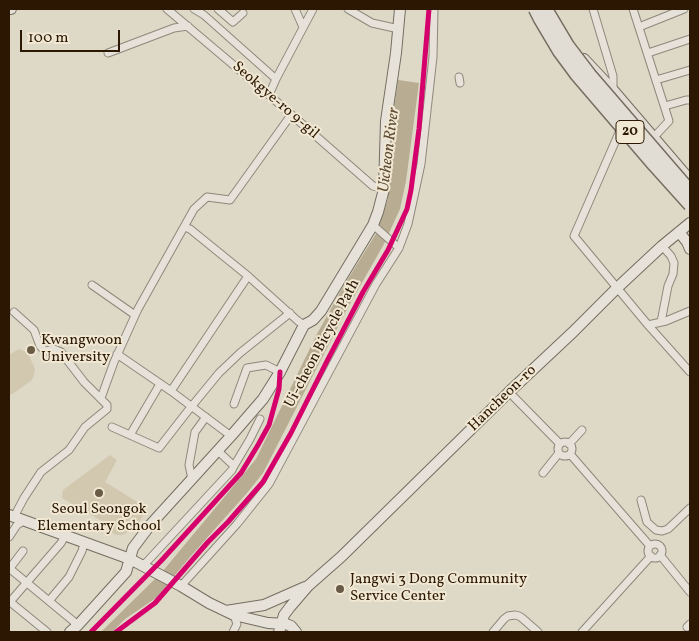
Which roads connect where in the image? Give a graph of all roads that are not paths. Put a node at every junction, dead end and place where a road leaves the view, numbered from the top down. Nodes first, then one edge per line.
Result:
1 (168, 9) edge
2 (194, 9) edge
3 (218, 9) edge
4 (295, 9) edge
5 (312, 9) edge
6 (348, 9) edge
7 (365, 9) edge
8 (400, 9) edge
9 (434, 9) edge
10 (527, 9) edge
11 (535, 9) edge
12 (546, 9) edge
13 (593, 9) edge
14 (633, 9) edge
15 (684, 9) edge
16 (243, 12) dead end
17 (360, 16) junction
18 (208, 19) junction
19 (188, 26) junction
20 (302, 27) junction
21 (639, 27) junction
22 (398, 29) junction
23 (690, 39) edge
24 (108, 53) dead end
25 (648, 54) junction
26 (570, 63) junction
27 (690, 70) edge
28 (276, 78) junction
29 (656, 80) junction
30 (613, 90) junction
31 (269, 95) junction
32 (690, 100) edge
33 (664, 106) junction
34 (631, 111) junction
35 (291, 115) junction
36 (623, 124) junction
37 (654, 138) junction
38 (690, 180) edge
39 (384, 189) junction
40 (690, 191) edge
41 (690, 201) edge
42 (690, 205) edge
43 (690, 223) edge
44 (184, 227) junction
45 (375, 227) junction
46 (679, 232) junction
47 (662, 246) junction
48 (398, 247) junction
49 (690, 249) edge
50 (248, 276) junction
51 (92, 285) dead end
52 (617, 288) junction
53 (690, 310) edge
54 (14, 312) dead end
55 (290, 313) junction
56 (135, 315) junction
57 (661, 322) junction
58 (304, 324) junction
59 (648, 325) junction
60 (117, 354) junction
61 (280, 372) junction
62 (690, 372) edge
63 (160, 384) junction
64 (171, 391) junction
65 (509, 392) junction
66 (100, 398) junction
67 (234, 404) dead end
68 (191, 406) junction
69 (206, 417) junction
70 (260, 419) dead end
71 (112, 427) dead end
72 (582, 430) dead end
73 (130, 435) junction
74 (232, 436) junction
75 (560, 444) junction
76 (569, 444) junction
77 (218, 451) junction
78 (559, 453) junction
79 (570, 454) junction
80 (234, 466) junction
81 (543, 474) dead end
82 (192, 479) junction
83 (641, 500) dead end
84 (690, 508) edge
85 (11, 516) edge
86 (25, 520) junction
87 (9, 536) edge
88 (65, 536) junction
89 (84, 543) junction
90 (650, 546) junction
91 (23, 552) dead end
92 (651, 556) junction
93 (660, 556) junction
94 (130, 559) junction
95 (144, 567) junction
96 (9, 568) edge
97 (27, 582) junction
98 (179, 585) junction
99 (308, 586) junction
100 (690, 592) edge
101 (9, 602) edge
102 (49, 602) junction
103 (224, 611) junction
104 (234, 615) junction
105 (74, 629) edge
106 (287, 629) edge
107 (48, 632) edge
108 (233, 632) edge
109 (493, 632) edge
110 (538, 632) edge
111 (582, 632) edge

1 - 19 street, Seokgye-ro 9-gil
2 - 18 street
3 - 16 street
3 - 18 street
4 - 20 street
5 - 20 street
6 - 17 street
7 - 17 street
8 - 22 street
9 - 48 street
10 - 26 street
11 - 26 main road, 20
11 - 42 highway, bridge
12 - 30 main road, 20
12 - 40 highway, bridge
13 - 30 street
14 - 21 street
15 - 21 street
17 - 22 street
18 - 28 street
19 - 24 street
19 - 31 street, Seokgye-ro 9-gil
20 - 28 street
21 - 25 street
22 - 39 street
23 - 25 street
25 - 29 street
26 - 36 main road, 20
27 - 29 street
28 - 31 street
29 - 33 street
30 - 34 main road, 20
31 - 35 street, Seokgye-ro 9-gil
32 - 33 street
33 - 37 street
34 - 36 street
34 - 37 main road, 20
35 - 39 street, Seokgye-ro 9-gil
35 - 44 street
36 - 41 main road, 20
36 - 52 street
37 - 38 main road, 20
39 - 45 street
43 - 46 street, Hancheon-ro
44 - 50 street
44 - 56 street
45 - 48 street
45 - 58 street
46 - 47 street, Hancheon-ro
46 - 49 street
47 - 52 street, Hancheon-ro
47 - 57 street
48 - 98 street
50 - 55 street
50 - 64 street
51 - 56 street
52 - 59 street
52 - 65 street, Hancheon-ro
53 - 57 street
54 - 66 street
55 - 58 street
55 - 68 street
56 - 60 street
57 - 59 street
58 - 61 street
59 - 62 street
60 - 63 street
60 - 66 street
61 - 67 street
61 - 74 street
63 - 64 street
63 - 73 street
64 - 68 street
65 - 75 street
65 - 99 street, Hancheon-ro
66 - 85 street
68 - 69 street
68 - 73 street
69 - 74 street
69 - 82 street
70 - 80 street
71 - 73 street
72 - 76 street
74 - 77 street
75 - 76 street
75 - 78 street
76 - 79 street
77 - 80 street
77 - 82 street
78 - 79 street
78 - 81 street
79 - 90 street
80 - 95 street
82 - 94 street
83 - 84 street
85 - 86 street
86 - 87 street
86 - 88 street
88 - 89 street
88 - 97 street
89 - 94 street
89 - 102 street
90 - 92 street
90 - 93 street
91 - 96 street
92 - 93 street
92 - 111 street
93 - 100 street
94 - 95 street
94 - 105 street
95 - 98 street
96 - 97 street
97 - 101 street
97 - 102 street
98 - 103 street
99 - 103 street
99 - 106 street
101 - 107 street
102 - 105 street
103 - 104 street
104 - 106 street
104 - 108 street
109 - 110 street

